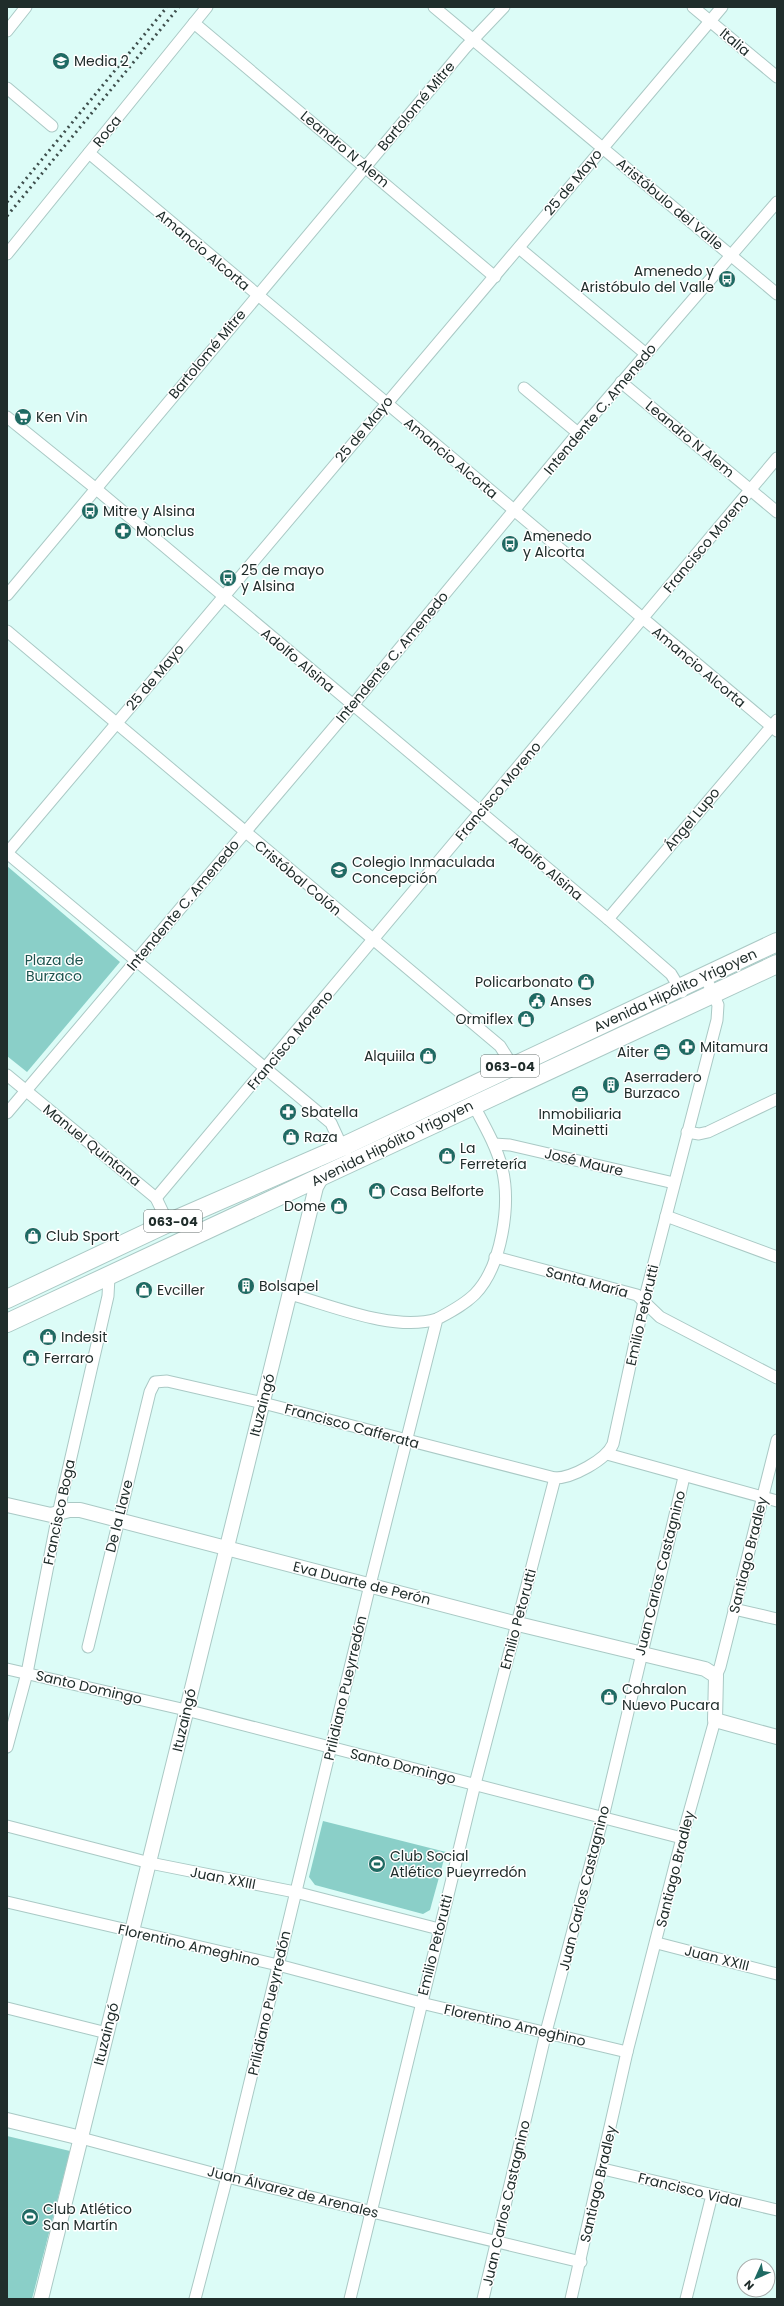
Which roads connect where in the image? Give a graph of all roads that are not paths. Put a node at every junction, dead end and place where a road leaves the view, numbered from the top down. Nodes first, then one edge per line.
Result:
1 (26, 7) edge
2 (207, 7) edge
3 (434, 7) edge
4 (504, 7) edge
5 (693, 7) edge
6 (722, 7) edge
7 (710, 21) junction
8 (194, 23) junction
9 (7, 31) edge
10 (473, 40) junction
11 (777, 77) edge
12 (7, 88) edge
13 (52, 126) dead end
14 (602, 148) junction
15 (89, 153) junction
16 (366, 167) junction
17 (777, 202) edge
18 (518, 248) junction
19 (7, 254) edge
20 (731, 255) junction
21 (495, 277) junction
22 (777, 294) edge
23 (257, 295) junction
24 (646, 354) junction
25 (621, 382) junction
26 (524, 388) dead end
27 (386, 403) junction
28 (7, 417) edge
29 (578, 433) junction
30 (777, 458) edge
31 (95, 488) junction
32 (751, 490) junction
33 (514, 511) junction
34 (777, 512) edge
35 (7, 595) edge
36 (222, 596) junction
37 (642, 618) junction
38 (7, 631) edge
39 (352, 706) junction
40 (116, 724) junction
41 (775, 726) edge
42 (480, 813) junction
43 (244, 832) junction
44 (7, 853) edge
45 (608, 919) junction
46 (374, 940) junction
47 (777, 942) edge
48 (135, 961) junction
49 (777, 964) edge
50 (705, 976) junction
51 (680, 987) junction
52 (714, 993) junction
53 (688, 1005) junction
54 (512, 1065) junction
55 (267, 1069) junction
56 (7, 1075) edge
57 (26, 1090) junction
58 (777, 1099) edge
59 (473, 1104) junction
60 (7, 1113) edge
61 (687, 1132) junction
62 (494, 1144) junction
63 (342, 1147) junction
64 (357, 1159) junction
65 (320, 1177) junction
66 (674, 1184) junction
67 (156, 1198) junction
68 (666, 1216) junction
69 (168, 1223) junction
70 (495, 1257) junction
71 (777, 1257) edge
72 (109, 1277) junction
73 (290, 1294) junction
74 (7, 1299) edge
75 (644, 1301) junction
76 (437, 1319) junction
77 (7, 1323) edge
78 (777, 1378) edge
79 (152, 1387) joint
80 (263, 1403) junction
81 (406, 1440) junction
82 (777, 1440) edge
83 (607, 1454) junction
84 (684, 1477) junction
85 (555, 1478) junction
86 (763, 1498) junction
87 (777, 1501) edge
88 (7, 1505) edge
89 (58, 1514) junction
90 (118, 1520) junction
91 (226, 1549) junction
92 (370, 1585) junction
93 (734, 1609) junction
94 (777, 1619) edge
95 (518, 1624) junction
96 (88, 1647) dead end
97 (640, 1653) junction
98 (7, 1669) edge
99 (27, 1674) junction
100 (716, 1676) junction
101 (186, 1710) junction
102 (715, 1720) junction
103 (777, 1737) edge
104 (7, 1747) edge
105 (331, 1747) junction
106 (475, 1784) junction
107 (603, 1817) junction
108 (7, 1826) edge
109 (682, 1838) junction
110 (150, 1863) junction
111 (295, 1892) junction
112 (7, 1902) edge
113 (439, 1930) junction
114 (132, 1932) junction
115 (657, 1943) junction
116 (278, 1965) junction
117 (777, 1974) edge
118 (421, 2003) junction
119 (7, 2008) edge
120 (546, 2032) junction
121 (107, 2033) junction
122 (628, 2052) junction
123 (7, 2120) edge
124 (81, 2138) junction
125 (603, 2169) junction
126 (227, 2177) junction
127 (712, 2195) junction
128 (777, 2210) edge
129 (370, 2211) junction
130 (497, 2242) junction
131 (581, 2262) junction
132 (41, 2299) edge
133 (195, 2299) edge
134 (350, 2299) edge
135 (483, 2299) edge
136 (571, 2299) edge
137 (686, 2299) edge

1 - 9 street
2 - 8 street, Roca
3 - 10 street, Aristóbulo del Valle
4 - 10 street, Bartolomé Mitre
5 - 7 street, Italia
6 - 7 street, 25 de Mayo
7 - 11 street, Italia
7 - 14 street, 25 de Mayo
8 - 15 street, Roca
8 - 16 street, Leandro N Alem
10 - 14 street, Aristóbulo del Valle
10 - 16 street, Bartolomé Mitre
12 - 13 street
14 - 18 street, 25 de Mayo
14 - 20 street, Aristóbulo del Valle
15 - 19 street, Roca
15 - 23 street, Amancio Alcorta
16 - 21 street, Leandro N Alem
16 - 23 street, Bartolomé Mitre
17 - 20 street, Intendente C. Amenedo
18 - 21 street, 25 de Mayo
18 - 24 street
20 - 22 street, Aristóbulo del Valle
20 - 24 street, Intendente C. Amenedo
21 - 27 street, 25 de Mayo
23 - 27 street, Amancio Alcorta
23 - 31 street, Bartolomé Mitre
24 - 25 street, Intendente C. Amenedo
25 - 29 street, Intendente C. Amenedo
25 - 32 street, Leandro N Alem
26 - 29 street
27 - 33 street, Amancio Alcorta
27 - 36 street, 25 de Mayo
28 - 31 street, Adolfo Alsina
29 - 33 street, Intendente C. Amenedo
30 - 32 street, Francisco Moreno
31 - 35 street, Bartolomé Mitre
31 - 36 street, Adolfo Alsina
32 - 34 street, Leandro N Alem
32 - 37 street, Francisco Moreno
33 - 37 street, Amancio Alcorta
33 - 39 street, Intendente C. Amenedo
36 - 39 street, Adolfo Alsina
36 - 40 street, 25 de Mayo
37 - 41 street, Amancio Alcorta
37 - 42 street, Francisco Moreno
38 - 40 street, Cristóbal Colón
39 - 42 street, Adolfo Alsina
39 - 43 street, Intendente C. Amenedo
40 - 43 street, Cristóbal Colón
40 - 44 street, 25 de Mayo
41 - 45 street, Ángel Lupo
42 - 45 street, Adolfo Alsina
42 - 46 street, Francisco Moreno
43 - 46 street, Cristóbal Colón
43 - 48 street, Intendente C. Amenedo
44 - 48 street
45 - 51 street, Adolfo Alsina
46 - 54 street, Cristóbal Colón
46 - 55 street, Francisco Moreno
47 - 50 main road, Avenida Hipólito Yrigoyen / 063-04
48 - 55 street
48 - 57 street, Intendente C. Amenedo
49 - 52 main road, Avenida Hipólito Yrigoyen / 063-04
50 - 51 main road, Avenida Hipólito Yrigoyen / 063-04
50 - 52 street, Emilio Petorutti
51 - 53 street, Adolfo Alsina
51 - 54 main road, Avenida Hipólito Yrigoyen / 063-04
52 - 53 main road, Avenida Hipólito Yrigoyen / 063-04
52 - 61 street, Emilio Petorutti
53 - 59 main road, Avenida Hipólito Yrigoyen / 063-04
54 - 63 main road, Avenida Hipólito Yrigoyen / 063-04
55 - 63 street
55 - 67 street, Francisco Moreno
56 - 57 street, Manuel Quintana
57 - 60 street, Intendente C. Amenedo
57 - 67 street, Manuel Quintana
58 - 61 street
59 - 62 street
59 - 64 main road, Avenida Hipólito Yrigoyen / 063-04
61 - 66 street, Emilio Petorutti
62 - 66 street, José Maure
62 - 70 street
63 - 64 street
63 - 65 street, Ituzaingó
63 - 69 main road, Avenida Hipólito Yrigoyen / 063-04
64 - 65 main road, Avenida Hipólito Yrigoyen / 063-04
65 - 72 main road, Avenida Hipólito Yrigoyen / 063-04
65 - 73 street, Ituzaingó
66 - 68 street, Emilio Petorutti
67 - 69 street, Manuel Quintana
68 - 71 street
68 - 75 street, Emilio Petorutti
69 - 74 main road, Avenida Hipólito Yrigoyen / 063-04
70 - 75 street, Santa María
70 - 76 street
72 - 77 main road, Avenida Hipólito Yrigoyen / 063-04
72 - 89 street, Francisco Boga
73 - 76 street
73 - 80 street, Ituzaingó
75 - 78 street, Santa María
75 - 83 street, Emilio Petorutti
76 - 81 street, Prilidiano Pueyrredón
79 - 80 street, Francisco Cafferata
79 - 90 street, De la Llave
80 - 81 street, Francisco Cafferata
80 - 91 street, Ituzaingó
81 - 85 street, Francisco Cafferata
81 - 92 street, Prilidiano Pueyrredón
82 - 86 street, Santiago Bradley
83 - 84 street
83 - 85 street
84 - 86 street
84 - 97 street, Juan Carlos Castagnino
85 - 95 street, Emilio Petorutti
86 - 87 street
86 - 93 street, Santiago Bradley
88 - 89 street, Eva Duarte de Perón
89 - 90 street, Eva Duarte de Perón
89 - 99 street, Francisco Boga
90 - 91 street, Eva Duarte de Perón
90 - 96 street, De la Llave
91 - 92 street, Eva Duarte de Perón
91 - 101 street, Ituzaingó
92 - 95 street, Eva Duarte de Perón
92 - 105 street, Prilidiano Pueyrredón
93 - 94 street
93 - 100 street, Santiago Bradley
95 - 97 street, Eva Duarte de Perón
95 - 106 street, Emilio Petorutti
97 - 100 street, Eva Duarte de Perón
97 - 107 street, Juan Carlos Castagnino
98 - 99 street, Santo Domingo
99 - 101 street, Santo Domingo
99 - 104 street, Francisco Boga
100 - 102 street, Santiago Bradley
101 - 105 street, Santo Domingo
101 - 110 street, Ituzaingó
102 - 103 street
102 - 109 street, Santiago Bradley
105 - 106 street, Santo Domingo
105 - 111 street, Prilidiano Pueyrredón
106 - 107 street, Santo Domingo
106 - 113 street, Emilio Petorutti
107 - 109 street, Santo Domingo
107 - 120 street, Juan Carlos Castagnino
108 - 110 street, Juan XXIII
109 - 115 street, Santiago Bradley
110 - 111 street, Juan XXIII
110 - 114 street, Ituzaingó
111 - 113 street, Juan XXIII
111 - 116 street, Prilidiano Pueyrredón
112 - 114 street, Florentino Ameghino
113 - 118 street, Emilio Petorutti
114 - 116 street, Florentino Ameghino
114 - 121 street, Ituzaingó
115 - 117 street, Juan XXIII
115 - 122 street, Santiago Bradley
116 - 118 street, Florentino Ameghino
116 - 126 street, Prilidiano Pueyrredón
118 - 120 street, Florentino Ameghino
118 - 129 street, Emilio Petorutti
119 - 121 street
120 - 122 street, Florentino Ameghino
120 - 130 street, Juan Carlos Castagnino
121 - 124 street, Ituzaingó
122 - 125 street, Santiago Bradley
123 - 124 street, Juan Álvarez de Arenales
124 - 126 street, Juan Álvarez de Arenales
124 - 132 street, Ituzaingó
125 - 127 street, Francisco Vidal
125 - 131 street, Santiago Bradley
126 - 129 street, Juan Álvarez de Arenales
126 - 133 street, Prilidiano Pueyrredón
127 - 128 street, Francisco Vidal
127 - 137 street
129 - 130 street, Juan Álvarez de Arenales
129 - 134 street, Emilio Petorutti
130 - 131 street, Juan Álvarez de Arenales
130 - 135 street, Juan Carlos Castagnino
131 - 136 street, Santiago Bradley

